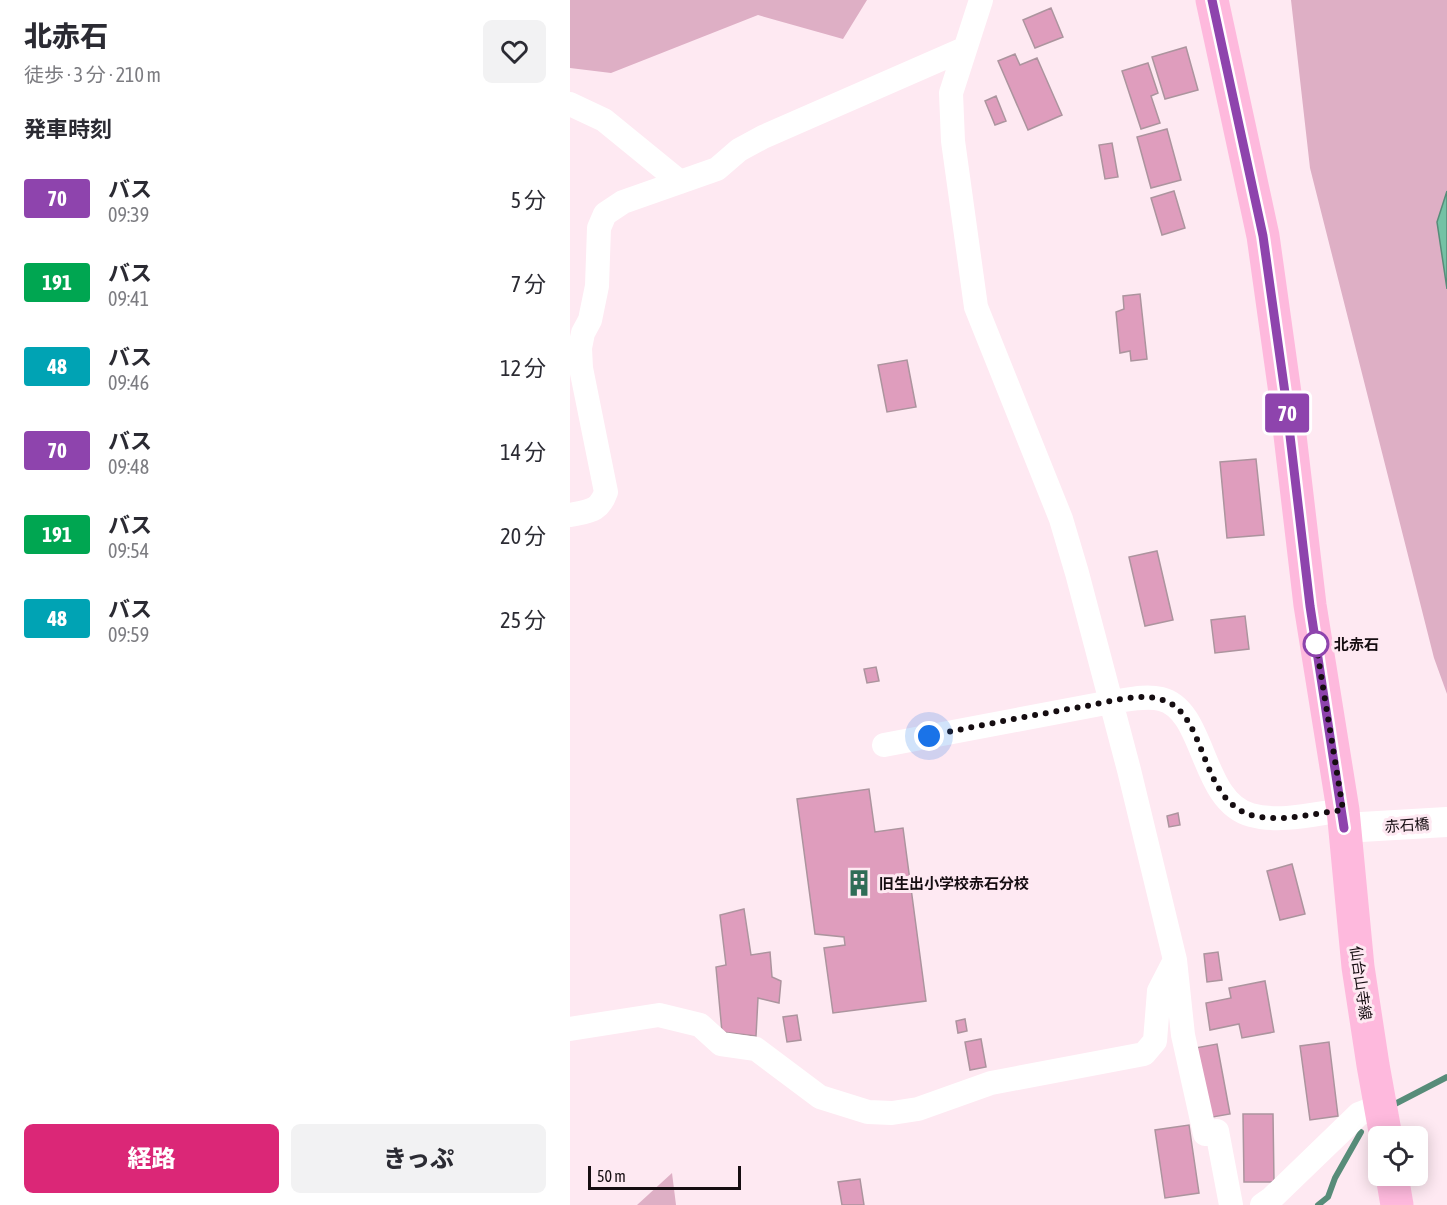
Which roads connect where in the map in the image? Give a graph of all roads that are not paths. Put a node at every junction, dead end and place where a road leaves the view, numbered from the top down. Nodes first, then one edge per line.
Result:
1 (981, 0) edge
2 (1212, 0) edge
3 (964, 49) junction
4 (570, 104) edge
5 (680, 182) junction
6 (575, 354) edge
7 (570, 515) edge
8 (1111, 702) junction
9 (884, 745) dead end
10 (1352, 822) junction
11 (1447, 822) edge
12 (1175, 960) junction
13 (570, 1029) edge
14 (1383, 1121) edge
15 (1394, 1186) edge
16 (1231, 1205) edge
17 (1262, 1205) edge
18 (1397, 1205) edge

1 - 3 street
2 - 10 main road, 仙台山寺線
3 - 5 street
3 - 8 street
4 - 5 street
5 - 6 street
6 - 7 street
8 - 9 street
8 - 10 street
8 - 12 street
10 - 11 street, 赤石橋
10 - 14 main road, 仙台山寺線
12 - 13 street
12 - 16 street
14 - 17 street
15 - 18 main road

